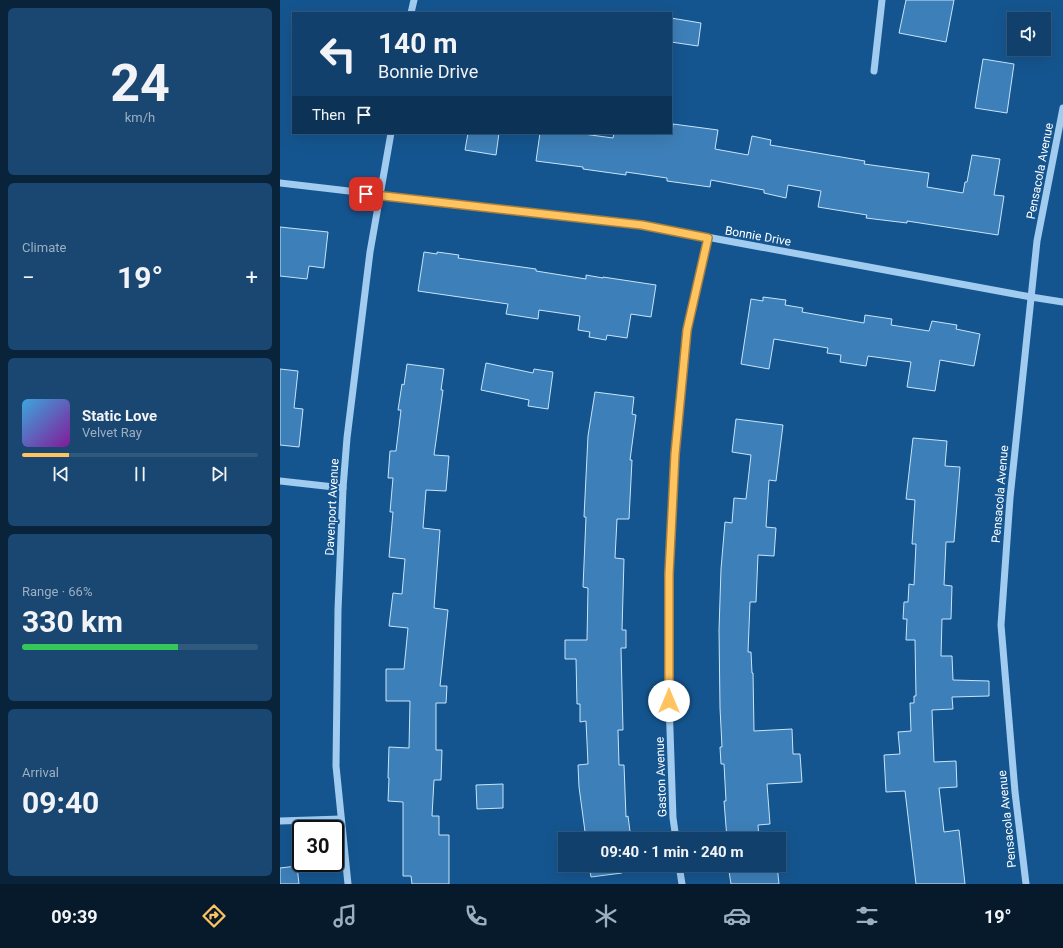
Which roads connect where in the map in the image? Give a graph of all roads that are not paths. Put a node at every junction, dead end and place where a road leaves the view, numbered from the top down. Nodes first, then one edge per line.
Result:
1 (414, 0) edge
2 (882, 0) edge
3 (411, 12) edge
4 (874, 71) dead end
5 (1063, 108) edge
6 (391, 134) edge
7 (280, 184) edge
8 (380, 196) junction
9 (708, 238) junction
10 (1031, 297) junction
11 (1063, 302) edge
12 (280, 481) edge
13 (343, 488) junction
14 (341, 819) junction
15 (280, 821) edge
16 (675, 832) edge
17 (680, 872) edge
18 (348, 884) edge
19 (682, 884) edge
20 (1026, 884) edge

1 - 3 street
2 - 4 street
5 - 10 street, Pensacola Avenue
6 - 8 street, Davenport Avenue
7 - 8 street, Bonnie Drive
8 - 9 street, Bonnie Drive
8 - 13 street, Davenport Avenue
9 - 10 street, Bonnie Drive
9 - 16 street, Gaston Avenue
10 - 11 street, Bonnie Drive
10 - 20 street, Pensacola Avenue
12 - 13 street
13 - 14 street, Davenport Avenue
14 - 15 street
14 - 18 street, Davenport Avenue
17 - 19 street

